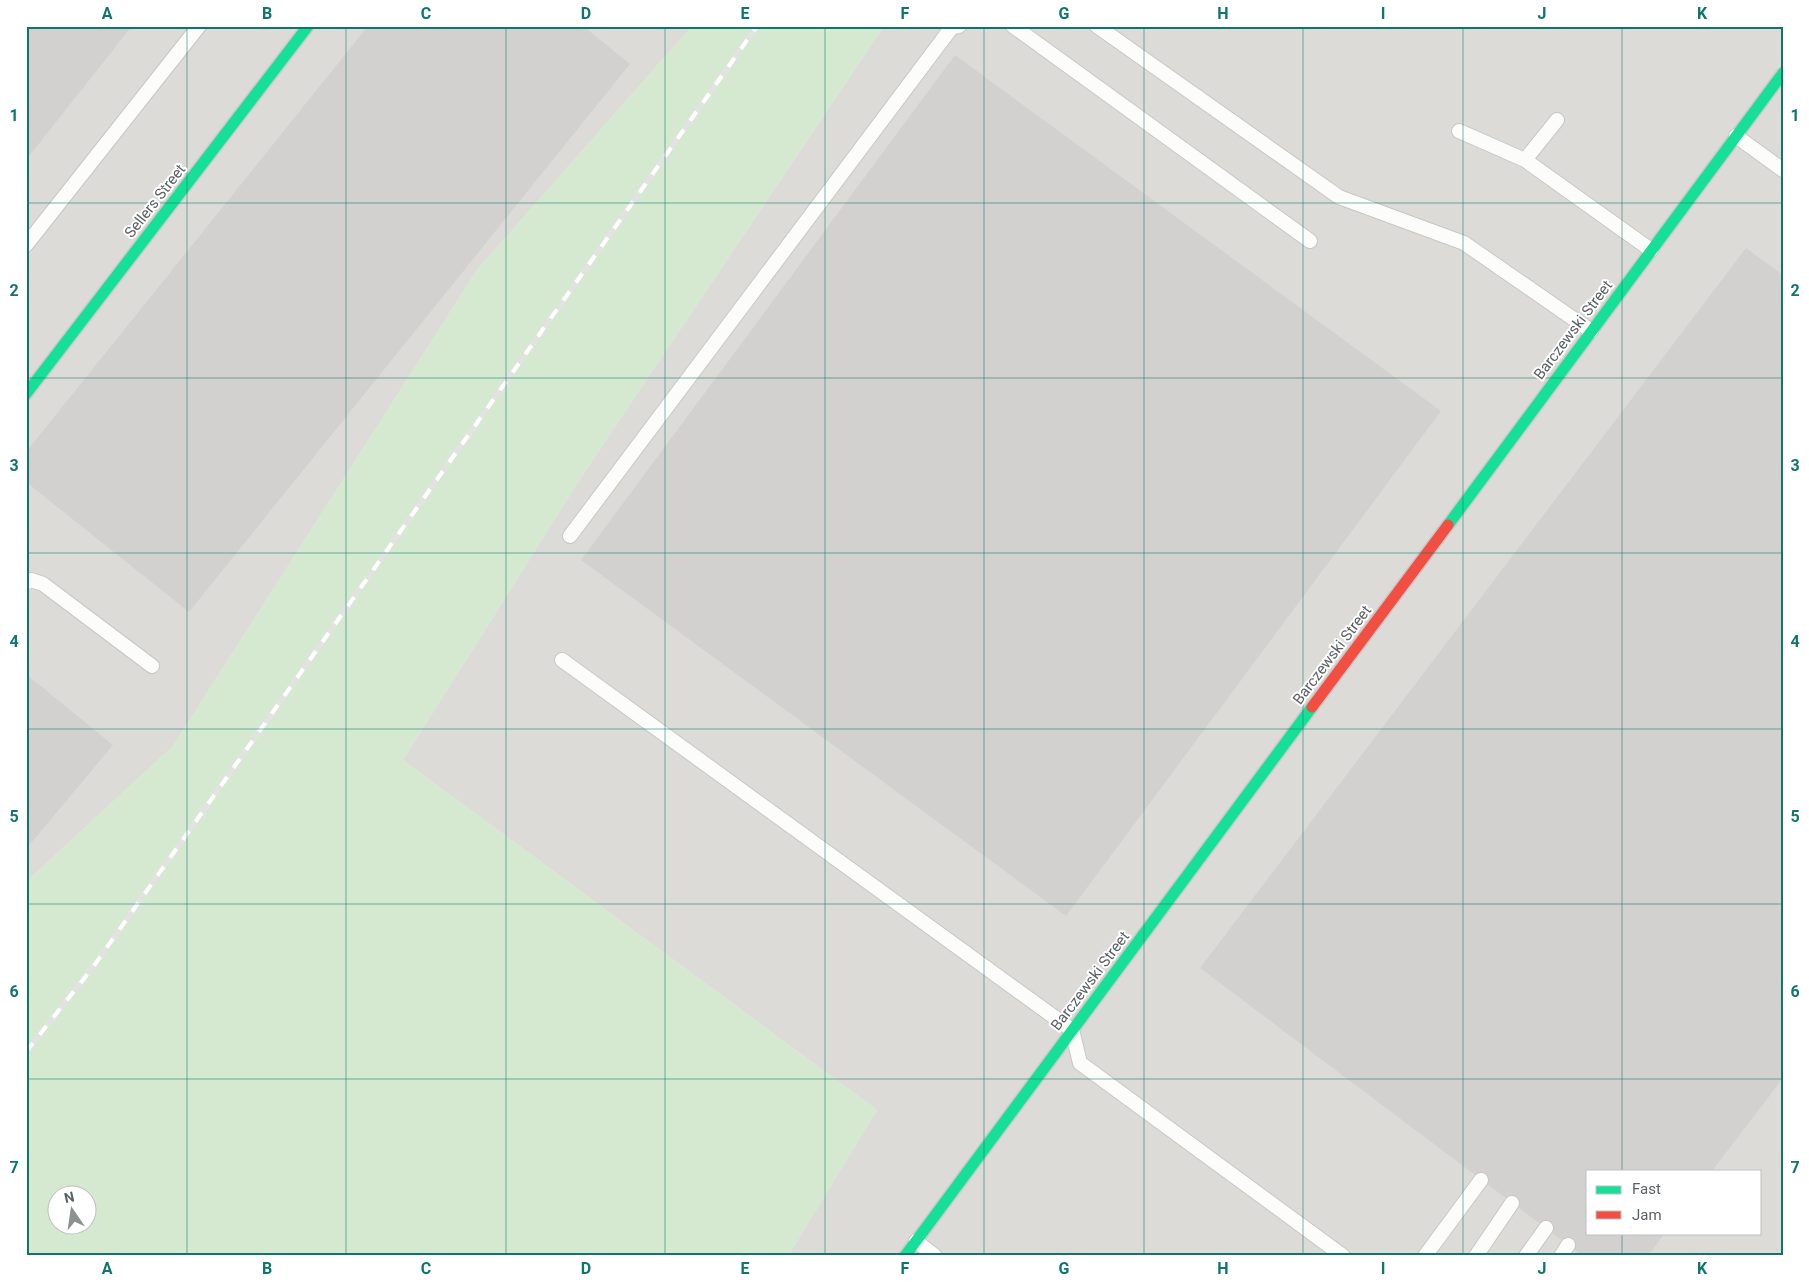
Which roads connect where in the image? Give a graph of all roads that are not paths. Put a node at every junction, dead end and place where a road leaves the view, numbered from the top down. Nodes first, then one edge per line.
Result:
1 (200, 26) edge
2 (308, 26) edge
3 (959, 26) edge
4 (1013, 26) edge
5 (1097, 26) edge
6 (1783, 73) edge
7 (1556, 120) dead end
8 (1459, 131) dead end
9 (1736, 136) junction
10 (1525, 160) junction
11 (1783, 170) edge
12 (1310, 241) dead end
13 (26, 245) edge
14 (1651, 250) junction
15 (1591, 330) junction
16 (26, 394) edge
17 (570, 536) dead end
18 (26, 583) edge
19 (562, 660) dead end
20 (152, 666) dead end
21 (1072, 1030) junction
22 (1481, 1180) dead end
23 (1512, 1203) dead end
24 (1546, 1228) dead end
25 (916, 1241) junction
26 (905, 1256) edge
27 (936, 1256) edge
28 (1343, 1256) edge
29 (1425, 1256) edge
30 (1476, 1256) edge
31 (1526, 1256) edge

1 - 13 lane
2 - 16 street, Sellers Street
3 - 17 lane
4 - 12 lane
5 - 15 lane
6 - 9 street, Barczewski Street
7 - 10 lane
8 - 10 lane
9 - 11 lane
9 - 14 street, Barczewski Street
10 - 14 lane
14 - 15 street, Barczewski Street
15 - 21 street, Barczewski Street
18 - 20 lane
19 - 21 lane
21 - 25 street, Barczewski Street
21 - 28 lane
22 - 29 lane
23 - 30 lane
24 - 31 lane
25 - 26 street, Barczewski Street
25 - 27 lane

